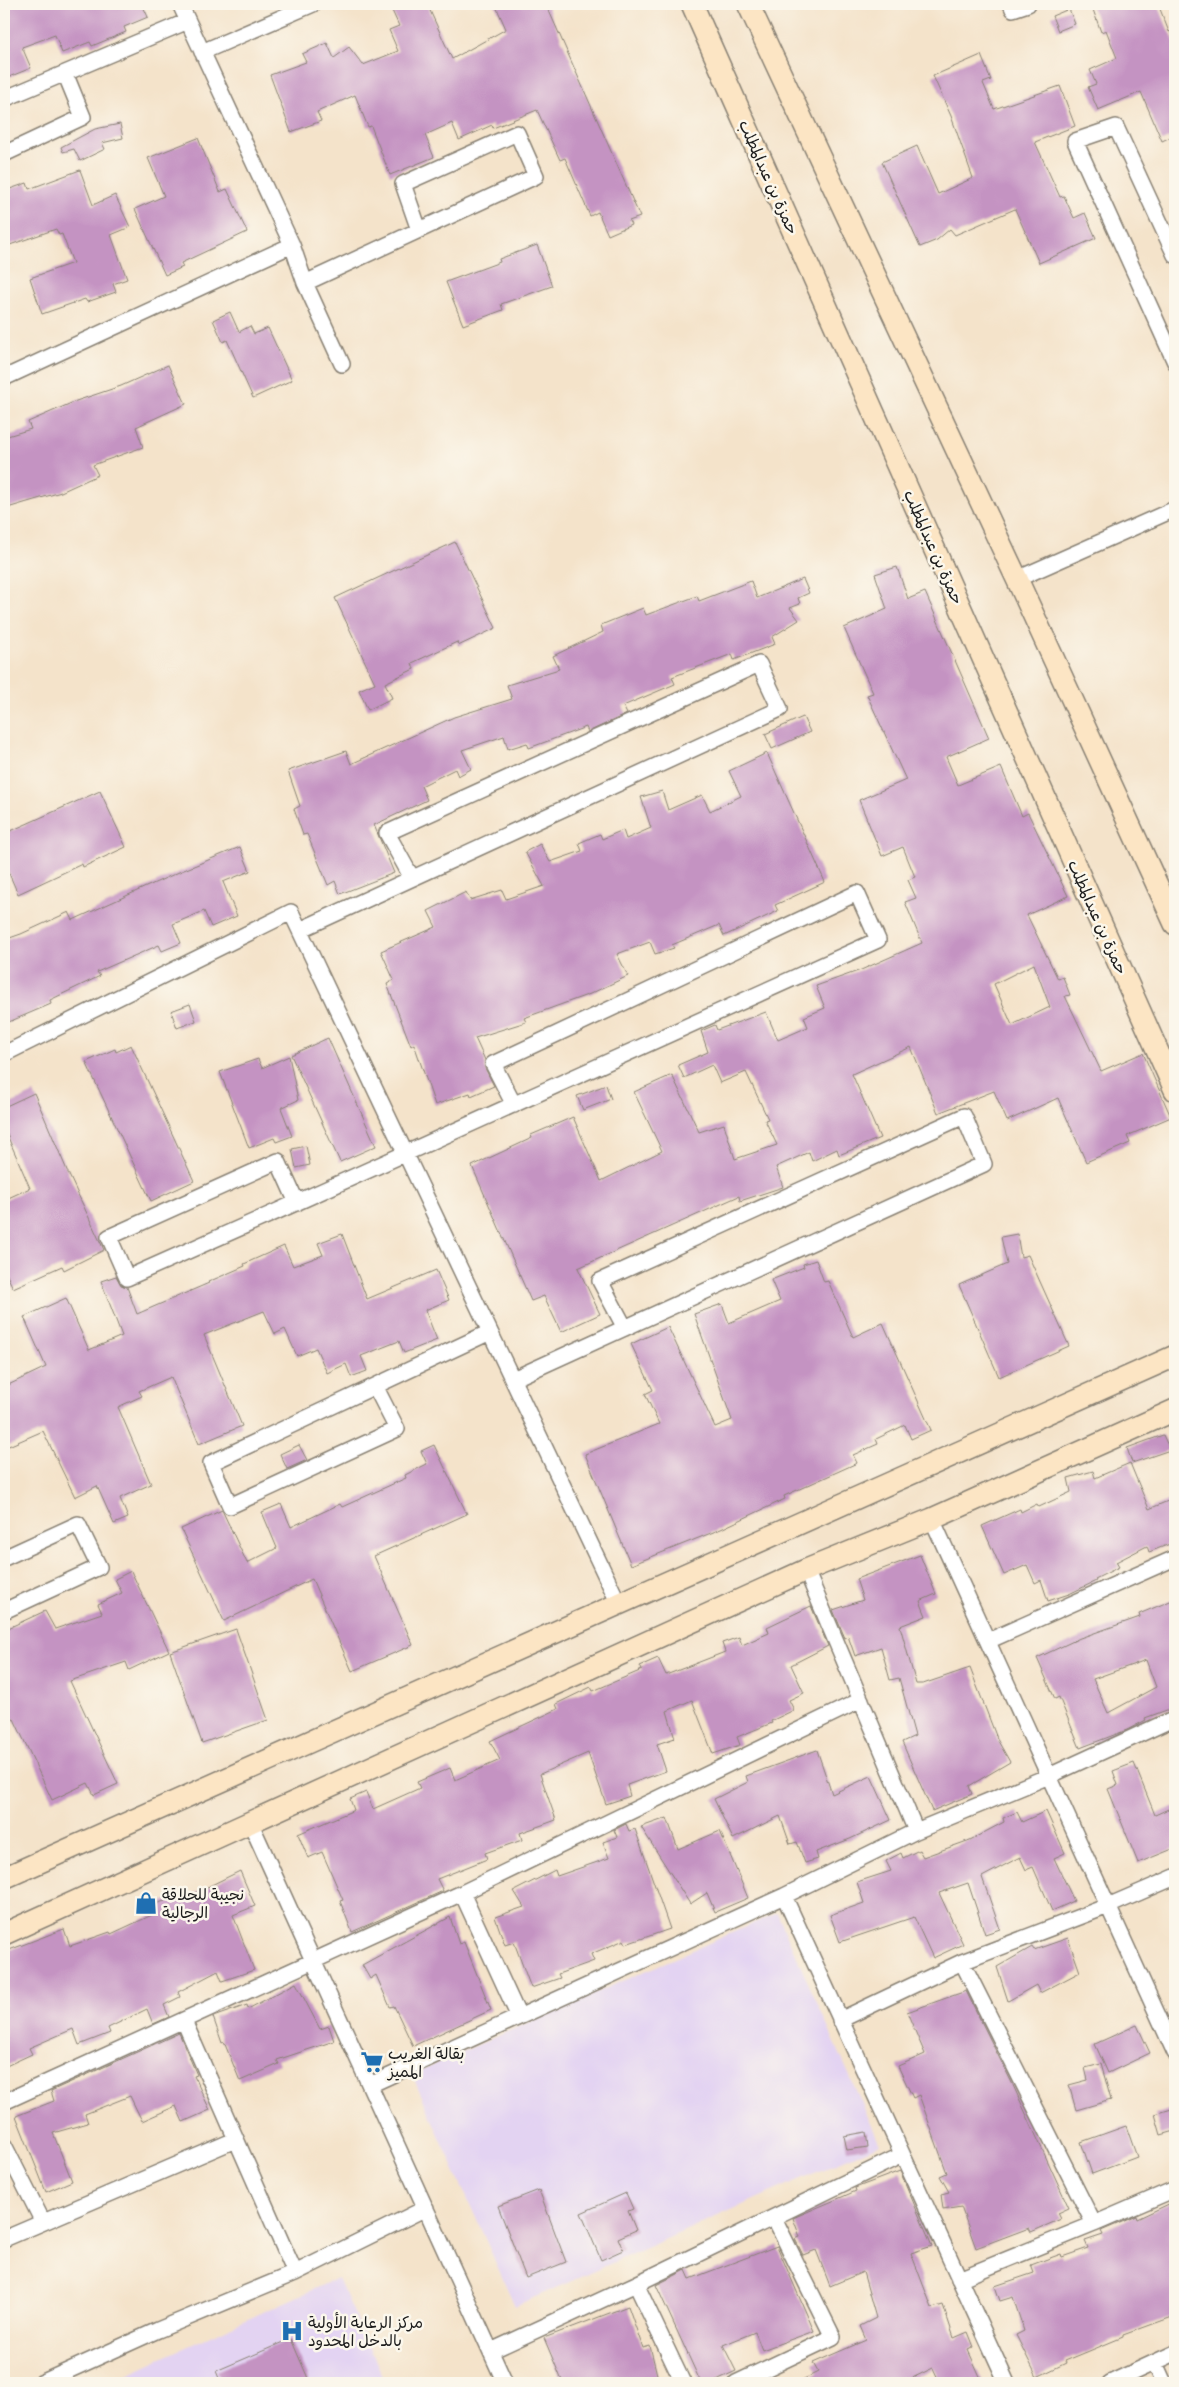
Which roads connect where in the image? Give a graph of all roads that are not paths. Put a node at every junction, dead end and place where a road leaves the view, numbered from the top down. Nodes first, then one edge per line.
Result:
1 (180, 4) edge
2 (313, 4) edge
3 (692, 4) edge
4 (748, 4) edge
5 (1011, 4) edge
6 (1028, 4) edge
7 (188, 21) junction
8 (202, 52) junction
9 (65, 73) junction
10 (4, 99) edge
11 (4, 154) edge
12 (419, 230) junction
13 (292, 245) junction
14 (1175, 255) edge
15 (305, 283) junction
16 (1175, 362) edge
17 (342, 364) dead end
18 (4, 378) edge
19 (1175, 509) edge
20 (1017, 579) junction
21 (412, 878) junction
22 (1175, 924) edge
23 (300, 930) junction
24 (4, 1054) edge
25 (1175, 1090) edge
26 (514, 1106) junction
27 (406, 1154) junction
28 (297, 1203) junction
29 (625, 1328) junction
30 (490, 1332) junction
31 (1175, 1356) edge
32 (513, 1379) junction
33 (375, 1386) junction
34 (1175, 1410) edge
35 (932, 1519) junction
36 (4, 1558) edge
37 (1175, 1558) edge
38 (806, 1570) junction
39 (619, 1604) junction
40 (4, 1611) edge
41 (988, 1641) junction
42 (861, 1700) junction
43 (1175, 1718) edge
44 (1049, 1776) junction
45 (251, 1824) junction
46 (916, 1830) junction
47 (1175, 1877) edge
48 (4, 1878) edge
49 (462, 1893) junction
50 (784, 1896) junction
51 (1108, 1906) junction
52 (4, 1934) edge
53 (314, 1961) junction
54 (962, 1962) junction
55 (519, 2017) junction
56 (840, 2020) junction
57 (184, 2021) junction
58 (1175, 2053) edge
59 (370, 2085) junction
60 (4, 2102) edge
61 (235, 2140) junction
62 (4, 2145) edge
63 (902, 2155) junction
64 (1175, 2189) edge
65 (426, 2208) junction
66 (774, 2218) junction
67 (43, 2222) junction
68 (1094, 2224) junction
69 (4, 2239) edge
70 (295, 2273) junction
71 (959, 2279) junction
72 (636, 2284) junction
73 (491, 2352) junction
74 (1175, 2353) edge
75 (1155, 2363) junction
76 (41, 2383) edge
77 (505, 2383) edge
78 (683, 2383) edge
79 (736, 2383) edge
80 (1007, 2383) edge
81 (1110, 2383) edge
82 (1164, 2383) edge

1 - 7 street
2 - 8 street
3 - 25 street, حمزة بن عبدالمطلب
4 - 20 street
5 - 6 street
7 - 8 street
7 - 9 street
8 - 13 street
9 - 10 street
9 - 11 street
12 - 12 street
12 - 15 street
13 - 15 street
13 - 18 street
14 - 16 street
15 - 17 street
19 - 20 street
20 - 22 street
21 - 21 street
21 - 23 street
23 - 24 street
23 - 27 street
26 - 26 street
26 - 27 street
27 - 28 street
27 - 30 street
28 - 28 street
29 - 29 street
29 - 32 street
30 - 32 street
30 - 33 street
31 - 39 street
32 - 39 street
33 - 33 street
34 - 35 street
35 - 38 street
35 - 41 street
36 - 40 street
37 - 41 street
38 - 42 street
38 - 45 street
39 - 48 street
41 - 44 street
42 - 46 street
42 - 49 street
43 - 44 street
44 - 46 street
44 - 51 street
45 - 52 street
45 - 53 street
46 - 50 street
47 - 51 street
49 - 53 street
49 - 55 street
50 - 55 street
50 - 56 street
51 - 54 street
51 - 58 street
53 - 57 street
53 - 59 street
54 - 56 street
54 - 68 street
55 - 59 street
56 - 63 street
57 - 60 street
57 - 61 street
59 - 65 street
61 - 67 street
61 - 70 street
62 - 67 street
63 - 66 street
63 - 71 street
64 - 68 street
65 - 70 street
65 - 73 street
66 - 72 street
66 - 79 street
67 - 69 street
68 - 71 street
70 - 76 street
71 - 80 street
72 - 73 street
72 - 78 street
73 - 77 street
74 - 75 street
75 - 81 street
75 - 82 street

